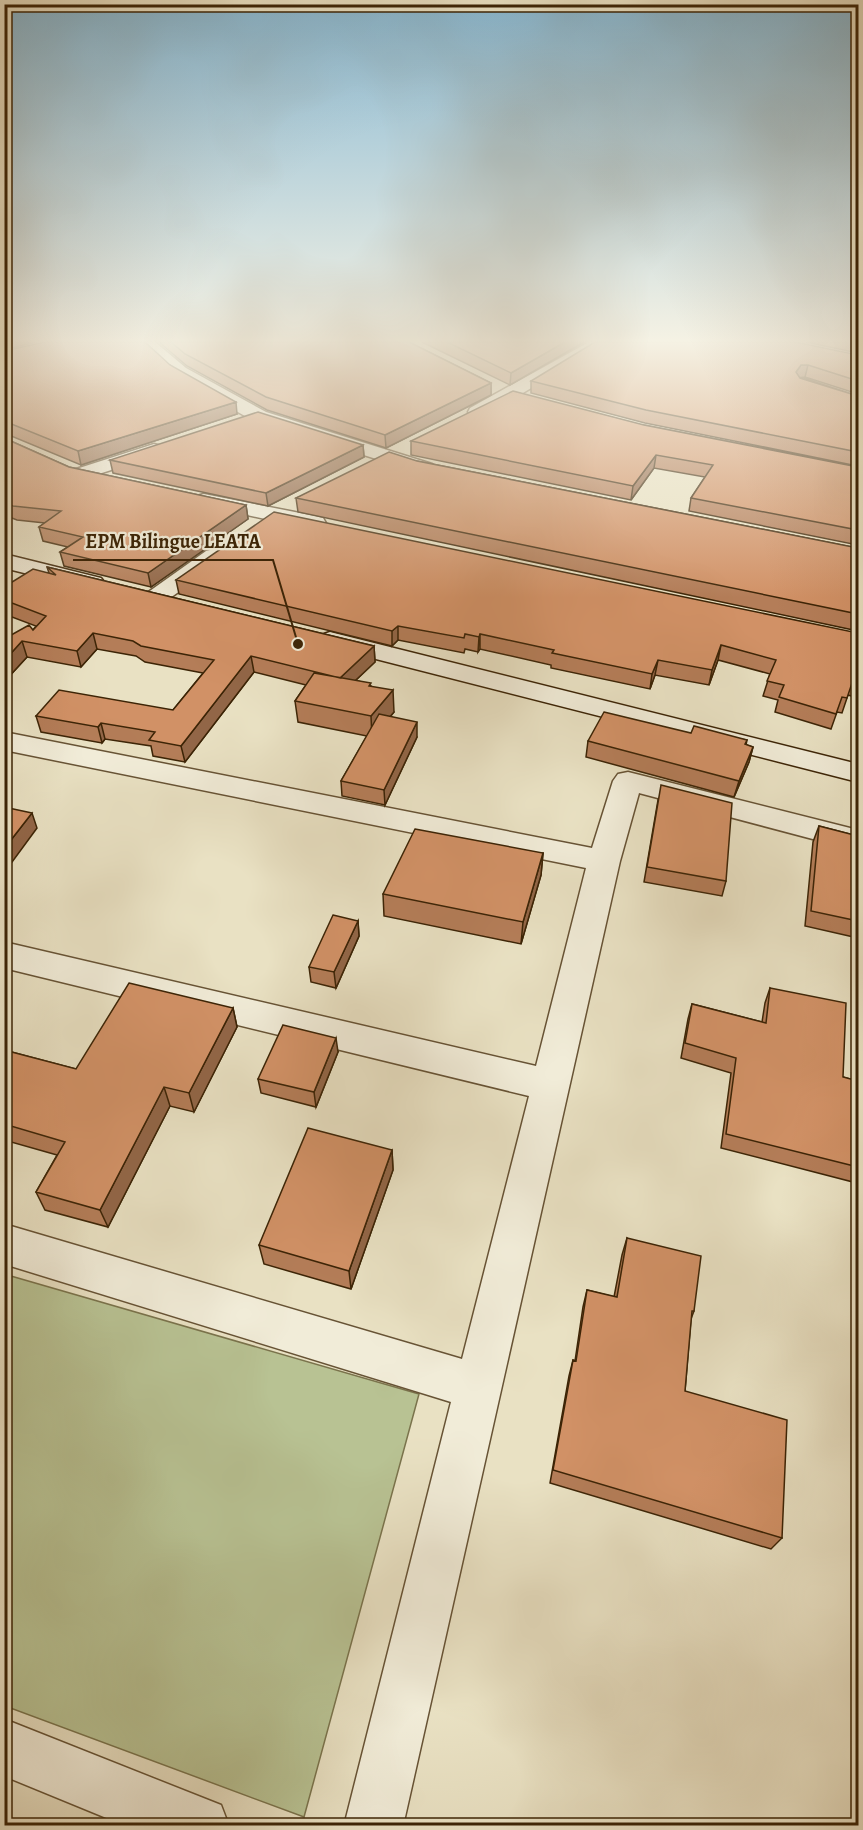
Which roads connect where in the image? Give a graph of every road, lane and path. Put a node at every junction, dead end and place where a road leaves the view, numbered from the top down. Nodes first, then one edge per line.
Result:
1 (295, 427) edge
2 (169, 445) edge
3 (408, 446) dead end
4 (387, 457) junction
5 (59, 465) edge
6 (366, 467) edge
7 (441, 471) edge
8 (80, 474) junction
9 (126, 484) edge
10 (182, 496) edge
11 (304, 498) edge
12 (264, 521) junction
13 (331, 527) edge
14 (227, 546) edge
15 (4, 561) edge
16 (135, 593) junction
17 (189, 606) edge
18 (302, 633) edge
19 (4, 741) edge
20 (858, 773) edge
21 (858, 840) edge
22 (604, 861) junction
23 (4, 955) edge
24 (550, 1085) junction
25 (4, 1244) edge
26 (478, 1387) junction
27 (4, 1747) edge
28 (200, 1826) edge
29 (373, 1826) edge

1 - 4 street
2 - 8 street
3 - 4 street
4 - 6 street
4 - 7 street
5 - 8 street
8 - 9 street
10 - 12 street
11 - 12 street
12 - 13 street
14 - 16 street
15 - 16 street
16 - 17 street
18 - 20 street
19 - 22 street
21 - 22 street
22 - 24 street
23 - 24 street
24 - 26 street
25 - 26 street
26 - 29 street
27 - 28 street

